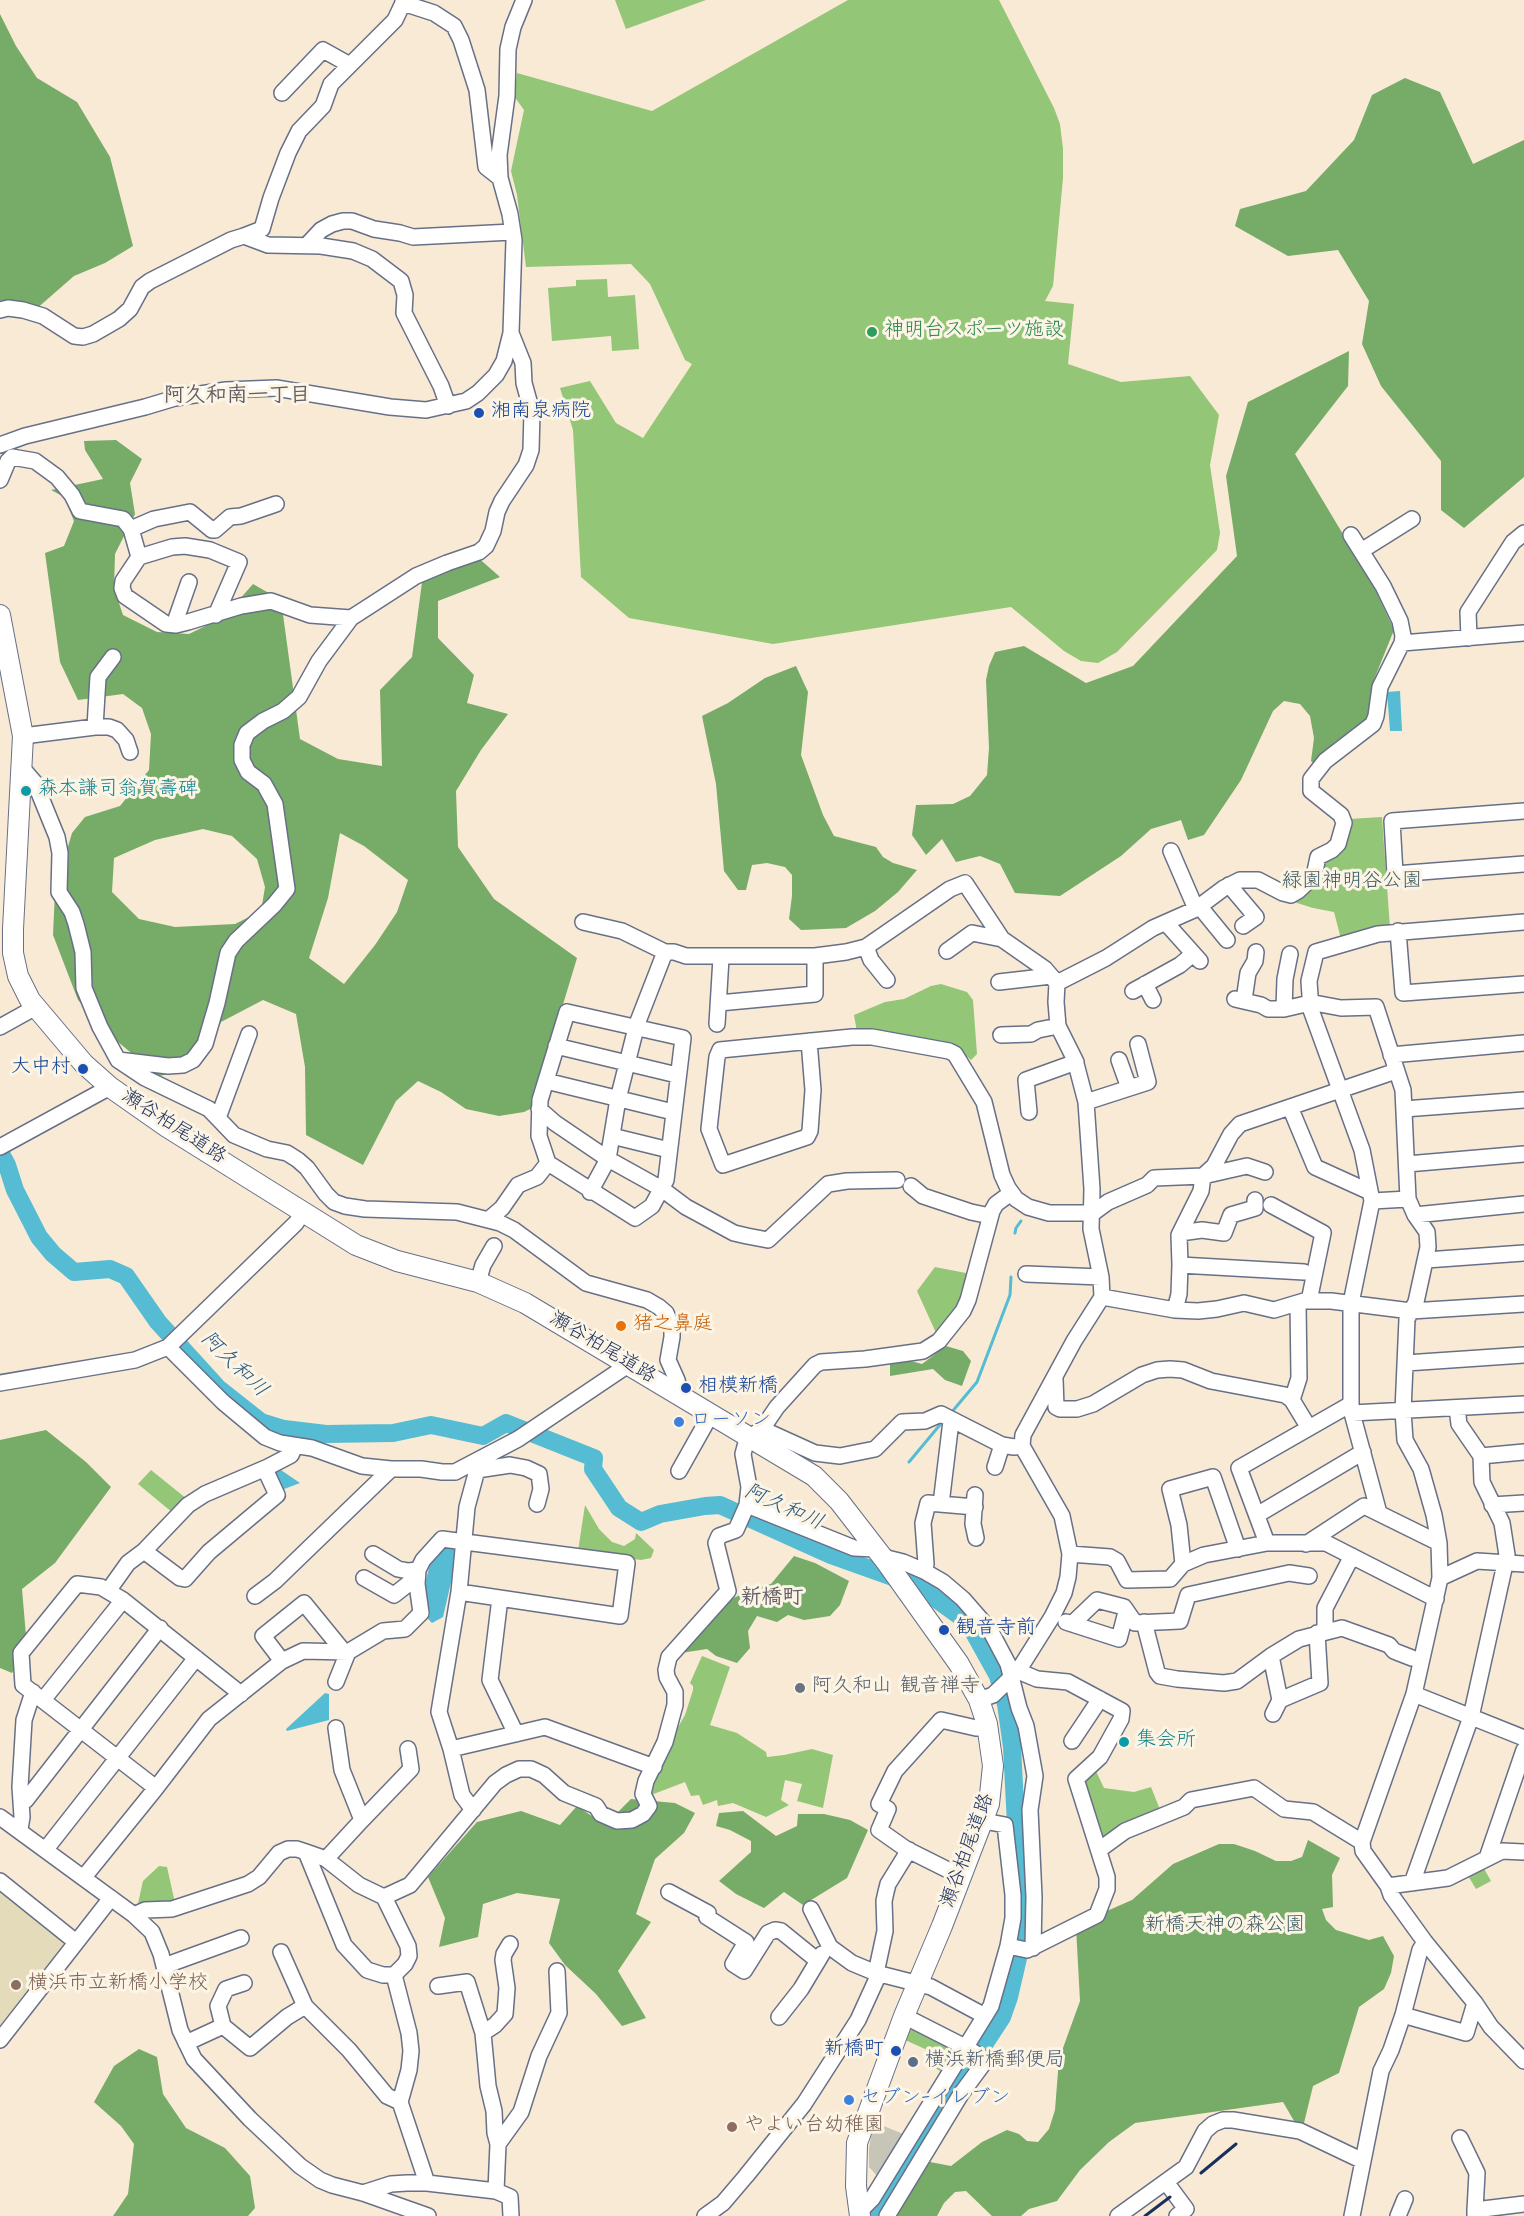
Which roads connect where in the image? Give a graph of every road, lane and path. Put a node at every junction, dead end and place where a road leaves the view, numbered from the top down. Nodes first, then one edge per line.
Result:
1 (524, 0) edge
2 (403, 2) edge
3 (350, 65) junction
4 (282, 93) dead end
5 (500, 178) junction
6 (512, 232) junction
7 (244, 236) junction
8 (306, 245) junction
9 (0, 310) edge
10 (511, 333) junction
11 (448, 406) junction
12 (0, 445) edge
13 (0, 480) edge
14 (276, 504) dead end
15 (1412, 519) dead end
16 (131, 529) junction
17 (1524, 533) edge
18 (1351, 535) dead end
19 (1361, 551) junction
20 (139, 557) junction
21 (189, 582) dead end
22 (0, 615) edge
23 (216, 615) junction
24 (351, 618) junction
25 (174, 624) junction
26 (1524, 633) edge
27 (1469, 638) junction
28 (1402, 643) junction
29 (113, 657) dead end
30 (95, 727) junction
31 (23, 736) junction
32 (129, 752) dead end
33 (22, 768) junction
34 (1524, 811) edge
35 (1171, 851) dead end
36 (1524, 864) edge
37 (1229, 885) junction
38 (1198, 908) junction
39 (583, 922) dead end
40 (1524, 922) edge
41 (1166, 923) junction
42 (1243, 926) dead end
43 (1398, 931) junction
44 (1002, 939) junction
45 (1227, 940) dead end
46 (866, 947) junction
47 (7, 951) edge
48 (947, 951) dead end
49 (665, 952) junction
50 (1256, 952) dead end
51 (1290, 954) dead end
52 (815, 956) junction
53 (721, 958) junction
54 (1054, 979) junction
55 (887, 980) dead end
56 (999, 982) dead end
57 (1524, 984) edge
58 (1153, 1000) dead end
59 (1310, 1003) junction
60 (719, 1004) junction
61 (36, 1007) junction
62 (1284, 1009) junction
63 (717, 1024) dead end
64 (1058, 1026) junction
65 (0, 1027) edge
66 (636, 1029) junction
67 (249, 1034) dead end
68 (1001, 1035) dead end
69 (809, 1041) junction
70 (1524, 1043) edge
71 (1138, 1044) dead end
72 (556, 1046) junction
73 (1391, 1055) junction
74 (118, 1060) junction
75 (1119, 1060) dead end
76 (1076, 1062) junction
77 (627, 1064) junction
78 (1396, 1071) junction
79 (677, 1075) junction
80 (546, 1081) junction
81 (110, 1087) junction
82 (1129, 1088) junction
83 (1340, 1090) junction
84 (618, 1099) junction
85 (1524, 1100) edge
86 (1086, 1102) junction
87 (1290, 1107) junction
88 (539, 1109) junction
89 (1404, 1109) junction
90 (673, 1112) junction
91 (1029, 1112) dead end
92 (218, 1118) junction
93 (612, 1136) junction
94 (2, 1146) edge
95 (669, 1150) junction
96 (1524, 1154) edge
97 (608, 1159) junction
98 (548, 1163) junction
99 (1407, 1164) junction
100 (1265, 1172) dead end
101 (1203, 1176) junction
102 (662, 1189) junction
103 (590, 1192) junction
104 (1011, 1193) junction
105 (1371, 1197) junction
106 (1408, 1199) junction
107 (1255, 1200) dead end
108 (1524, 1204) edge
109 (1271, 1205) dead end
110 (303, 1212) junction
111 (1093, 1213) junction
112 (1415, 1215) junction
113 (990, 1216) junction
114 (488, 1220) junction
115 (1180, 1233) junction
116 (494, 1246) dead end
117 (1524, 1253) edge
118 (1426, 1260) junction
119 (1180, 1265) junction
120 (1304, 1272) dead end
121 (1026, 1274) dead end
122 (1101, 1277) junction
123 (478, 1282) junction
124 (1102, 1297) junction
125 (1304, 1302) junction
126 (1351, 1303) junction
127 (1524, 1304) edge
128 (1175, 1310) junction
129 (1411, 1311) junction
130 (173, 1342) junction
131 (1524, 1355) edge
132 (1406, 1363) junction
133 (628, 1365) junction
134 (1055, 1376) junction
135 (0, 1383) edge
136 (681, 1396) junction
137 (1292, 1400) junction
138 (1524, 1404) edge
139 (1351, 1408) junction
140 (1457, 1408) junction
141 (1403, 1411) junction
142 (711, 1414) junction
143 (946, 1418) junction
144 (1310, 1428) junction
145 (756, 1433) junction
146 (1002, 1445) junction
147 (295, 1446) junction
148 (1022, 1446) junction
149 (1363, 1452) junction
150 (1524, 1452) edge
151 (1481, 1456) junction
152 (476, 1466) junction
153 (995, 1467) dead end
154 (265, 1469) junction
155 (391, 1469) junction
156 (679, 1471) dead end
157 (1524, 1503) edge
158 (537, 1504) dead end
159 (941, 1504) junction
160 (1492, 1505) junction
161 (747, 1506) junction
162 (1379, 1513) junction
163 (1257, 1515) junction
164 (976, 1538) dead end
165 (464, 1542) junction
166 (1267, 1543) junction
167 (1439, 1543) junction
168 (1306, 1544) junction
169 (1238, 1549) junction
170 (144, 1551) junction
171 (373, 1554) dead end
172 (1070, 1554) junction
173 (882, 1556) junction
174 (1352, 1556) junction
175 (1505, 1563) junction
176 (1183, 1564) junction
177 (1524, 1564) edge
178 (924, 1571) junction
179 (1309, 1576) dead end
180 (417, 1577) junction
181 (364, 1578) dead end
182 (1440, 1578) junction
183 (108, 1591) junction
184 (459, 1592) junction
185 (255, 1596) dead end
186 (500, 1599) junction
187 (1436, 1599) junction
188 (123, 1600) junction
189 (1126, 1611) junction
190 (1052, 1617) junction
191 (1144, 1622) junction
192 (1072, 1624) junction
193 (160, 1628) junction
194 (1321, 1633) junction
195 (346, 1652) junction
196 (1271, 1656) junction
197 (196, 1658) junction
198 (1416, 1659) junction
199 (282, 1661) junction
200 (1012, 1677) junction
201 (336, 1682) dead end
202 (241, 1694) junction
203 (1414, 1694) junction
204 (38, 1696) junction
205 (986, 1698) junction
206 (1100, 1699) junction
207 (1280, 1700) junction
208 (1273, 1714) dead end
209 (1471, 1717) junction
210 (336, 1728) dead end
211 (988, 1728) junction
212 (81, 1729) junction
213 (516, 1734) junction
214 (1524, 1738) edge
215 (1072, 1741) dead end
216 (408, 1749) dead end
217 (451, 1749) junction
218 (1524, 1750) edge
219 (118, 1758) junction
220 (654, 1767) junction
221 (156, 1788) junction
222 (21, 1802) junction
223 (473, 1810) junction
224 (0, 1817) edge
225 (362, 1820) junction
226 (984, 1821) junction
227 (20, 1829) junction
228 (1362, 1842) junction
229 (45, 1848) junction
230 (909, 1850) junction
231 (1099, 1850) junction
232 (306, 1852) junction
233 (1524, 1852) edge
234 (1487, 1858) junction
235 (326, 1859) junction
236 (84, 1877) junction
237 (962, 1877) junction
238 (0, 1881) edge
239 (1412, 1883) junction
240 (1389, 1886) junction
241 (669, 1892) dead end
242 (384, 1897) junction
243 (111, 1898) junction
244 (811, 1909) dead end
245 (134, 1915) junction
246 (241, 1938) dead end
247 (76, 1942) junction
248 (1425, 1942) junction
249 (828, 1943) junction
250 (510, 1944) dead end
251 (1010, 1947) junction
252 (1030, 1949) junction
253 (281, 1952) dead end
254 (818, 1961) junction
255 (164, 1966) junction
256 (557, 1971) dead end
257 (878, 1973) junction
258 (394, 1975) junction
259 (918, 1982) junction
260 (244, 1983) dead end
261 (438, 1986) dead end
262 (1475, 2003) junction
263 (305, 2006) junction
264 (1403, 2015) junction
265 (904, 2016) junction
266 (985, 2016) junction
267 (779, 2017) dead end
268 (224, 2026) junction
269 (483, 2032) junction
270 (0, 2040) edge
271 (186, 2043) junction
272 (969, 2049) junction
273 (1524, 2061) edge
274 (400, 2102) junction
275 (1460, 2138) dead end
276 (498, 2144) junction
277 (1363, 2161) junction
278 (1166, 2182) junction
279 (427, 2183) junction
280 (496, 2191) junction
281 (363, 2193) junction
282 (1405, 2199) dead end
283 (1524, 2204) edge
284 (1475, 2213) edge
285 (860, 2214) edge
286 (428, 2216) edge
287 (511, 2216) edge
288 (705, 2216) edge
289 (887, 2216) edge
290 (1118, 2216) edge
291 (1177, 2216) edge
292 (1352, 2216) edge
293 (1398, 2216) edge

1 - 5 street
2 - 3 street
2 - 5 street
3 - 4 street
3 - 7 street
5 - 6 street
6 - 8 street
6 - 10 street
7 - 8 street
7 - 9 street
8 - 11 street
10 - 11 street
10 - 24 street
11 - 12 street
13 - 16 street
14 - 16 street
15 - 19 street
16 - 20 street
17 - 27 street
18 - 19 street
19 - 28 street
20 - 23 street
20 - 25 street
21 - 25 street
22 - 31 main road, 瀬谷柏尾道路
23 - 24 street
23 - 25 street
24 - 74 street
26 - 27 street
27 - 28 street
28 - 37 street
29 - 30 street
30 - 31 street
30 - 32 street
31 - 33 main road, 瀬谷柏尾道路
33 - 47 main road, 瀬谷柏尾道路
33 - 74 street
34 - 36 street
35 - 38 street
37 - 38 street
37 - 42 street
38 - 41 street
38 - 45 street
39 - 49 street
40 - 43 street
41 - 54 street
41 - 58 street
43 - 57 street
43 - 59 street
44 - 46 street
44 - 48 street
44 - 54 street
46 - 52 street
46 - 55 street
47 - 61 main road, 瀬谷柏尾道路
49 - 53 street
49 - 66 street
50 - 62 street
51 - 62 street
52 - 53 street
52 - 60 street
53 - 60 street
54 - 56 street
54 - 64 street
59 - 62 street
59 - 73 street
59 - 83 street
60 - 63 street
61 - 65 street
61 - 81 main road, 瀬谷柏尾道路
64 - 68 street
64 - 76 street
66 - 72 street
66 - 77 street
66 - 79 street
67 - 92 street
69 - 69 street
69 - 104 street
70 - 73 street
71 - 82 street
72 - 77 street
72 - 80 street
73 - 78 street
74 - 92 street
75 - 82 street
76 - 86 street
76 - 91 street
77 - 79 street
77 - 84 street
78 - 83 street
78 - 89 street
79 - 90 street
80 - 84 street
80 - 88 street
81 - 94 street
81 - 110 main road, 瀬谷柏尾道路
82 - 86 street
83 - 87 street
83 - 105 street
84 - 90 street
84 - 93 street
85 - 89 street
86 - 111 street
87 - 101 street
87 - 105 street
88 - 97 street
88 - 98 street
89 - 99 street
90 - 95 street
92 - 114 street
93 - 95 street
93 - 97 street
95 - 102 street
96 - 99 street
97 - 102 street
97 - 103 street
98 - 103 street
98 - 114 street
99 - 106 street
100 - 101 street
101 - 111 street
101 - 115 street
102 - 103 street
102 - 113 street
104 - 111 street
104 - 113 street
105 - 106 street
105 - 126 street
106 - 112 street
107 - 115 street
108 - 112 street
109 - 125 street
110 - 123 main road, 瀬谷柏尾道路
110 - 130 street
111 - 122 street
112 - 118 street
113 - 145 street
114 - 136 street
115 - 119 street
116 - 123 street
117 - 118 street
118 - 129 street
119 - 120 street
119 - 128 street
121 - 122 street
122 - 124 street
123 - 133 main road, 瀬谷柏尾道路
124 - 128 street
124 - 134 street
125 - 126 street
125 - 128 street
125 - 137 street
126 - 129 street
126 - 139 street
127 - 129 street
129 - 132 street
130 - 135 street
130 - 147 street
131 - 132 street
132 - 141 street
133 - 136 main road, 瀬谷柏尾道路
133 - 152 street
134 - 137 street
134 - 148 street
136 - 142 main road, 瀬谷柏尾道路
137 - 144 street
138 - 140 street
139 - 141 street
139 - 144 street
139 - 149 street
140 - 141 street
140 - 151 street
141 - 167 street
142 - 145 main road, 瀬谷柏尾道路
142 - 156 street
143 - 145 street
143 - 146 street
143 - 159 street
144 - 163 street
145 - 161 street
145 - 173 main road, 瀬谷柏尾道路
146 - 148 street
146 - 153 street
147 - 154 street
147 - 155 street
148 - 172 street
149 - 162 street
149 - 163 street
150 - 151 street
151 - 160 street
152 - 155 street
152 - 158 street
152 - 165 street
154 - 170 street
154 - 170 street
155 - 185 street
157 - 160 street
159 - 164 street
159 - 178 street
160 - 175 street
161 - 173 street
161 - 220 street
162 - 167 street
162 - 168 street
163 - 166 street
165 - 180 street
165 - 184 street
165 - 186 street
166 - 168 street
166 - 169 street
167 - 182 street
168 - 174 street
169 - 176 street
169 - 176 street
170 - 183 street
171 - 180 street
172 - 176 street
172 - 190 street
173 - 178 street
173 - 205 main road, 瀬谷柏尾道路
174 - 187 street
174 - 194 street
175 - 177 street
175 - 182 street
175 - 209 street
178 - 200 street
179 - 191 street
180 - 181 street
180 - 195 street
182 - 187 street
183 - 188 street
183 - 204 street
184 - 186 street
184 - 217 street
186 - 213 street
187 - 198 street
188 - 193 street
188 - 204 street
189 - 191 street
189 - 192 street
189 - 192 street
190 - 192 street
190 - 200 street
191 - 196 street
193 - 197 street
193 - 212 street
194 - 196 street
194 - 198 street
194 - 207 street
195 - 199 street
195 - 199 street
195 - 201 street
196 - 207 street
197 - 202 street
197 - 219 street
198 - 203 street
199 - 202 street
200 - 205 street
200 - 206 street
200 - 252 street
202 - 221 street
203 - 209 street
203 - 228 street
204 - 212 street
204 - 222 street
205 - 211 main road, 瀬谷柏尾道路
206 - 215 street
206 - 231 street
207 - 208 street
209 - 214 street
209 - 239 street
210 - 225 street
211 - 226 main road, 瀬谷柏尾道路
211 - 230 street
212 - 219 street
212 - 222 street
213 - 217 street
213 - 220 street
216 - 225 street
217 - 223 street
218 - 234 street
219 - 221 street
219 - 229 street
220 - 223 street
221 - 236 street
222 - 227 street
223 - 242 street
224 - 227 street
225 - 235 street
226 - 237 main road, 瀬谷柏尾道路
226 - 251 street
227 - 229 street
228 - 231 street
228 - 240 street
229 - 236 street
230 - 237 street
230 - 257 street
231 - 252 street
232 - 235 street
232 - 245 street
232 - 258 street
233 - 234 street
234 - 239 street
235 - 242 street
236 - 243 street
237 - 259 main road, 瀬谷柏尾道路
238 - 247 street
239 - 240 street
240 - 248 street
241 - 254 street
242 - 258 street
243 - 245 street
243 - 247 street
244 - 249 street
245 - 255 street
246 - 255 street
247 - 270 street
248 - 262 street
248 - 264 street
249 - 254 street
249 - 257 street
250 - 269 street
251 - 252 street
251 - 266 street
253 - 263 street
254 - 267 street
255 - 271 street
256 - 276 street
257 - 259 street
257 - 288 street
258 - 274 street
259 - 265 main road, 瀬谷柏尾道路
259 - 266 street
260 - 268 street
261 - 269 street
262 - 264 street
262 - 273 street
263 - 268 street
263 - 274 street
264 - 277 street
265 - 272 street
265 - 285 main road, 瀬谷柏尾道路
266 - 272 street
268 - 271 street
269 - 276 street
271 - 281 street
272 - 285 street
272 - 289 street
274 - 279 street
275 - 284 street
276 - 280 street
277 - 278 street
277 - 292 street
278 - 290 street
278 - 291 street
279 - 280 street
279 - 281 street
280 - 287 street
281 - 286 street
282 - 293 street
283 - 284 street

